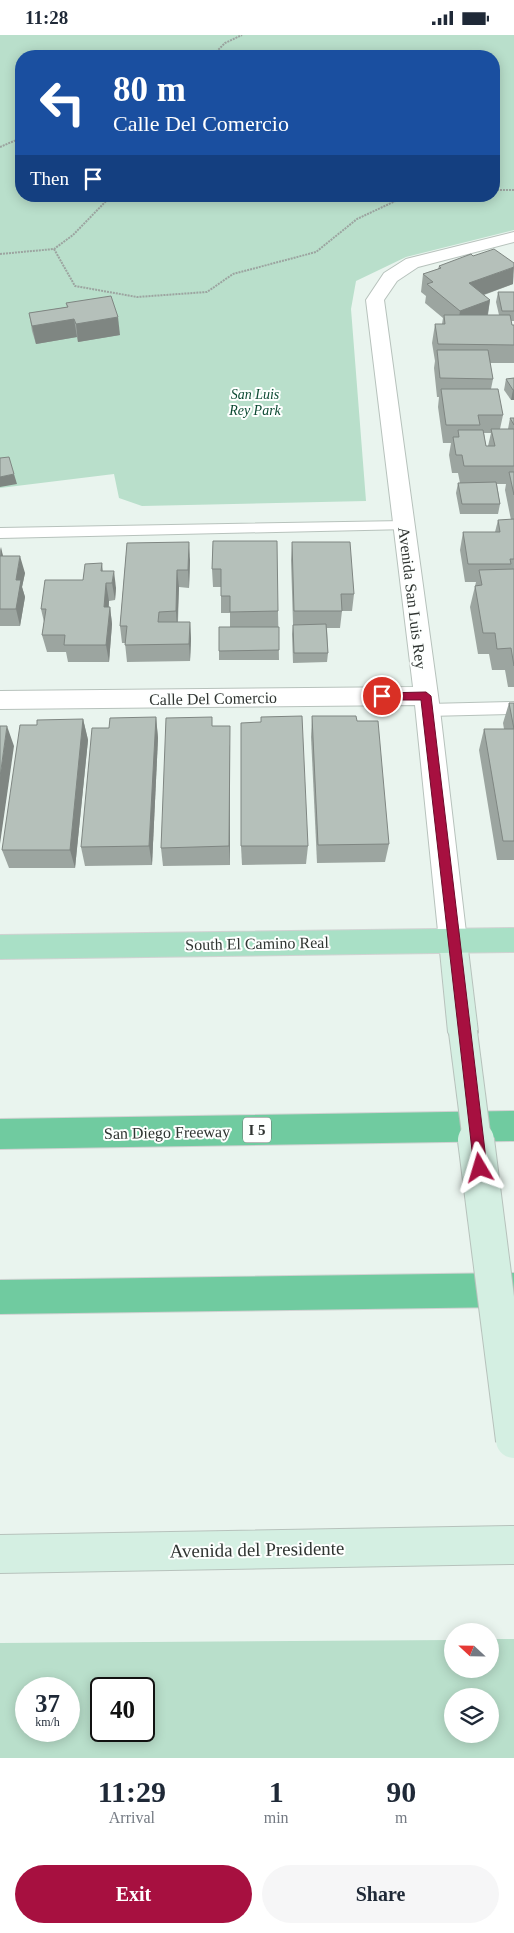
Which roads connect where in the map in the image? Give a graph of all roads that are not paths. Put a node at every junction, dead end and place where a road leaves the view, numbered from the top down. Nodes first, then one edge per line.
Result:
1 (514, 237) edge
2 (404, 526) junction
3 (0, 533) edge
4 (0, 700) edge
5 (427, 703) junction
6 (514, 708) edge
7 (514, 940) edge
8 (453, 941) junction
9 (0, 947) edge
10 (514, 1126) edge
11 (0, 1135) edge
12 (514, 1290) edge
13 (0, 1297) edge
14 (514, 1441) edge
15 (514, 1545) edge
16 (0, 1554) edge

1 - 2 street, Avenida San Luis Rey
2 - 3 lane
2 - 5 street, Avenida San Luis Rey
4 - 5 street, Calle Del Comercio
5 - 6 lane
5 - 8 street, Avenida San Luis Rey
7 - 8 main road, South El Camino Real
8 - 9 main road, South El Camino Real
8 - 14 street, Avenida San Luis Rey, bridge
10 - 11 highway, San Diego Freeway / I 5
12 - 13 highway
15 - 16 street, Avenida del Presidente

